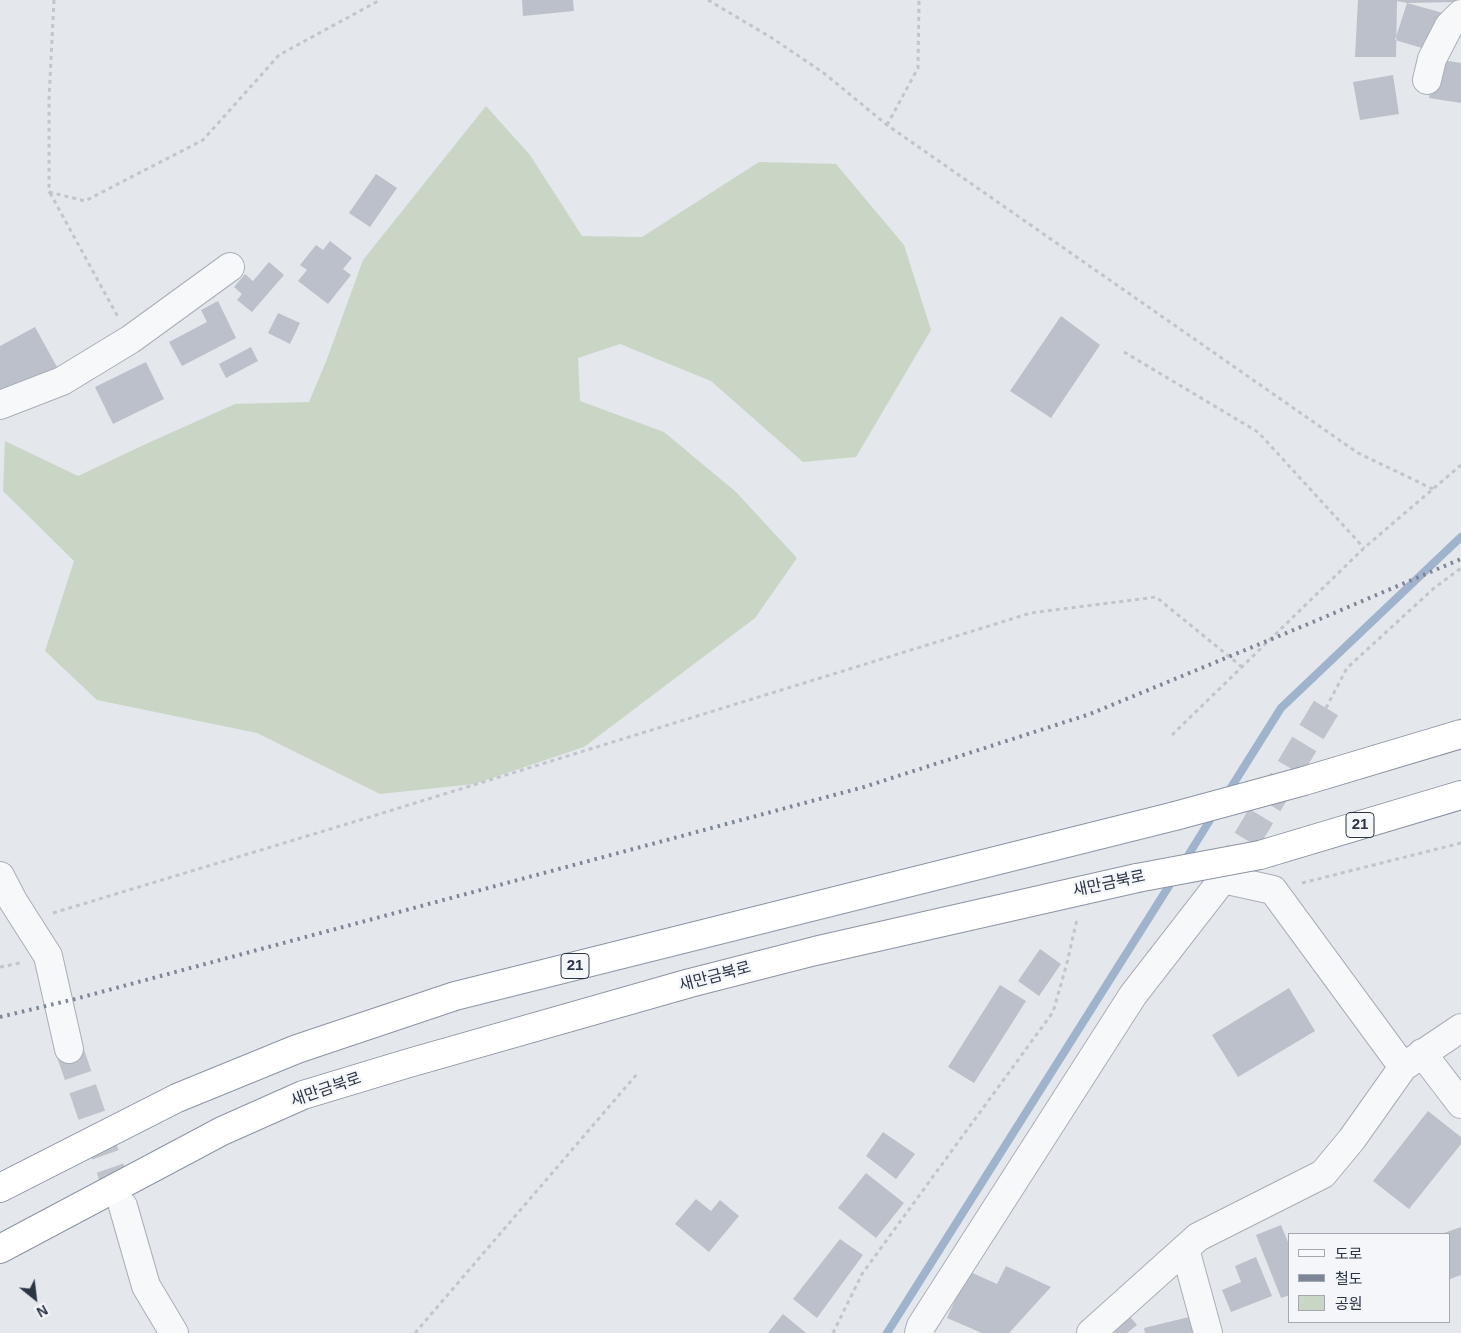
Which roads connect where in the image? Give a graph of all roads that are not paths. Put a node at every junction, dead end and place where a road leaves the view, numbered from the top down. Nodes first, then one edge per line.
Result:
1 (1461, 14) edge
2 (1427, 80) dead end
3 (230, 267) dead end
4 (0, 405) edge
5 (1461, 734) edge
6 (1461, 795) edge
7 (0, 876) edge
8 (1461, 1028) edge
9 (69, 1050) tunnel mouth
10 (1413, 1060) junction
11 (1461, 1104) edge
12 (0, 1188) edge
13 (123, 1206) tunnel mouth
14 (1185, 1249) junction
15 (0, 1250) edge
16 (174, 1333) edge
17 (919, 1333) edge
18 (1091, 1333) edge
19 (1208, 1333) edge

1 - 2 street
3 - 4 street
5 - 12 highway, 21, bridge
6 - 15 highway, 새만금북로 / 21, bridge
7 - 9 street
8 - 10 street
10 - 11 street
10 - 14 street
10 - 17 street
13 - 16 street
14 - 18 street
14 - 19 street

